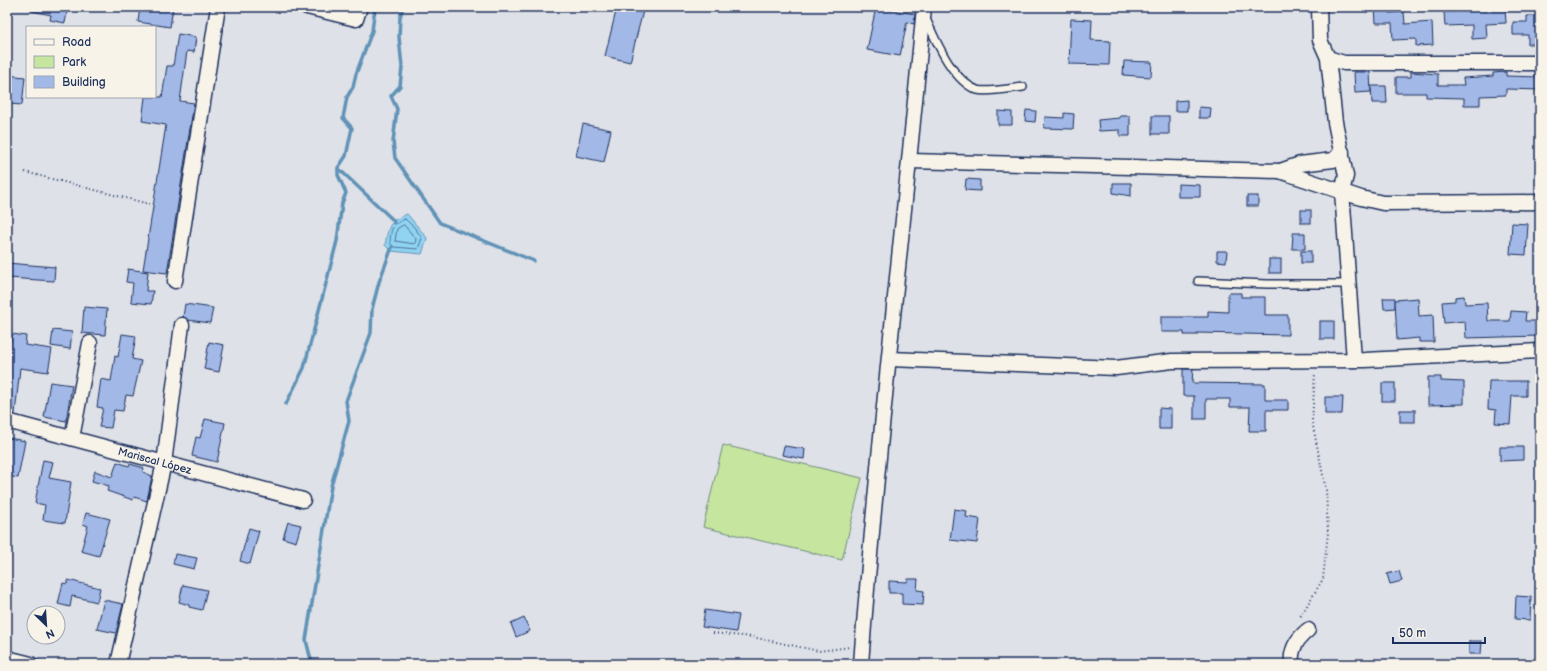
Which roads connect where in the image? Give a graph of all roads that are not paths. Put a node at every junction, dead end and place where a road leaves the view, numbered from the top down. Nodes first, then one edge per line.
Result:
1 (218, 7) edge
2 (307, 7) edge
3 (1319, 7) edge
4 (924, 10) edge
5 (358, 13) edge
6 (1328, 58) junction
7 (1540, 63) edge
8 (1023, 87) dead end
9 (1342, 152) junction
10 (910, 161) junction
11 (1280, 170) junction
12 (1342, 191) junction
13 (1540, 202) edge
14 (175, 281) dead end
15 (1198, 281) dead end
16 (1348, 284) junction
17 (182, 325) dead end
18 (90, 343) dead end
19 (1540, 351) edge
20 (890, 359) junction
21 (1354, 360) junction
22 (7, 421) edge
23 (72, 438) junction
24 (164, 463) junction
25 (303, 500) dead end
26 (1308, 630) road end
27 (7, 658) edge
28 (31, 664) edge
29 (118, 664) edge
30 (861, 664) edge
31 (1292, 664) edge

1 - 14 street
2 - 5 street
3 - 6 street
4 - 8 lane
4 - 10 street
6 - 7 street
6 - 9 street
9 - 11 street
9 - 12 street
10 - 11 street
10 - 20 street
11 - 12 street
12 - 13 street
12 - 16 street
15 - 16 lane
16 - 21 street
17 - 24 street
18 - 23 street
19 - 21 street
20 - 21 street
20 - 30 street
22 - 23 street, Mariscal López
23 - 24 street, Mariscal López
24 - 25 street, Mariscal López
24 - 29 street
26 - 31 street
27 - 28 street

